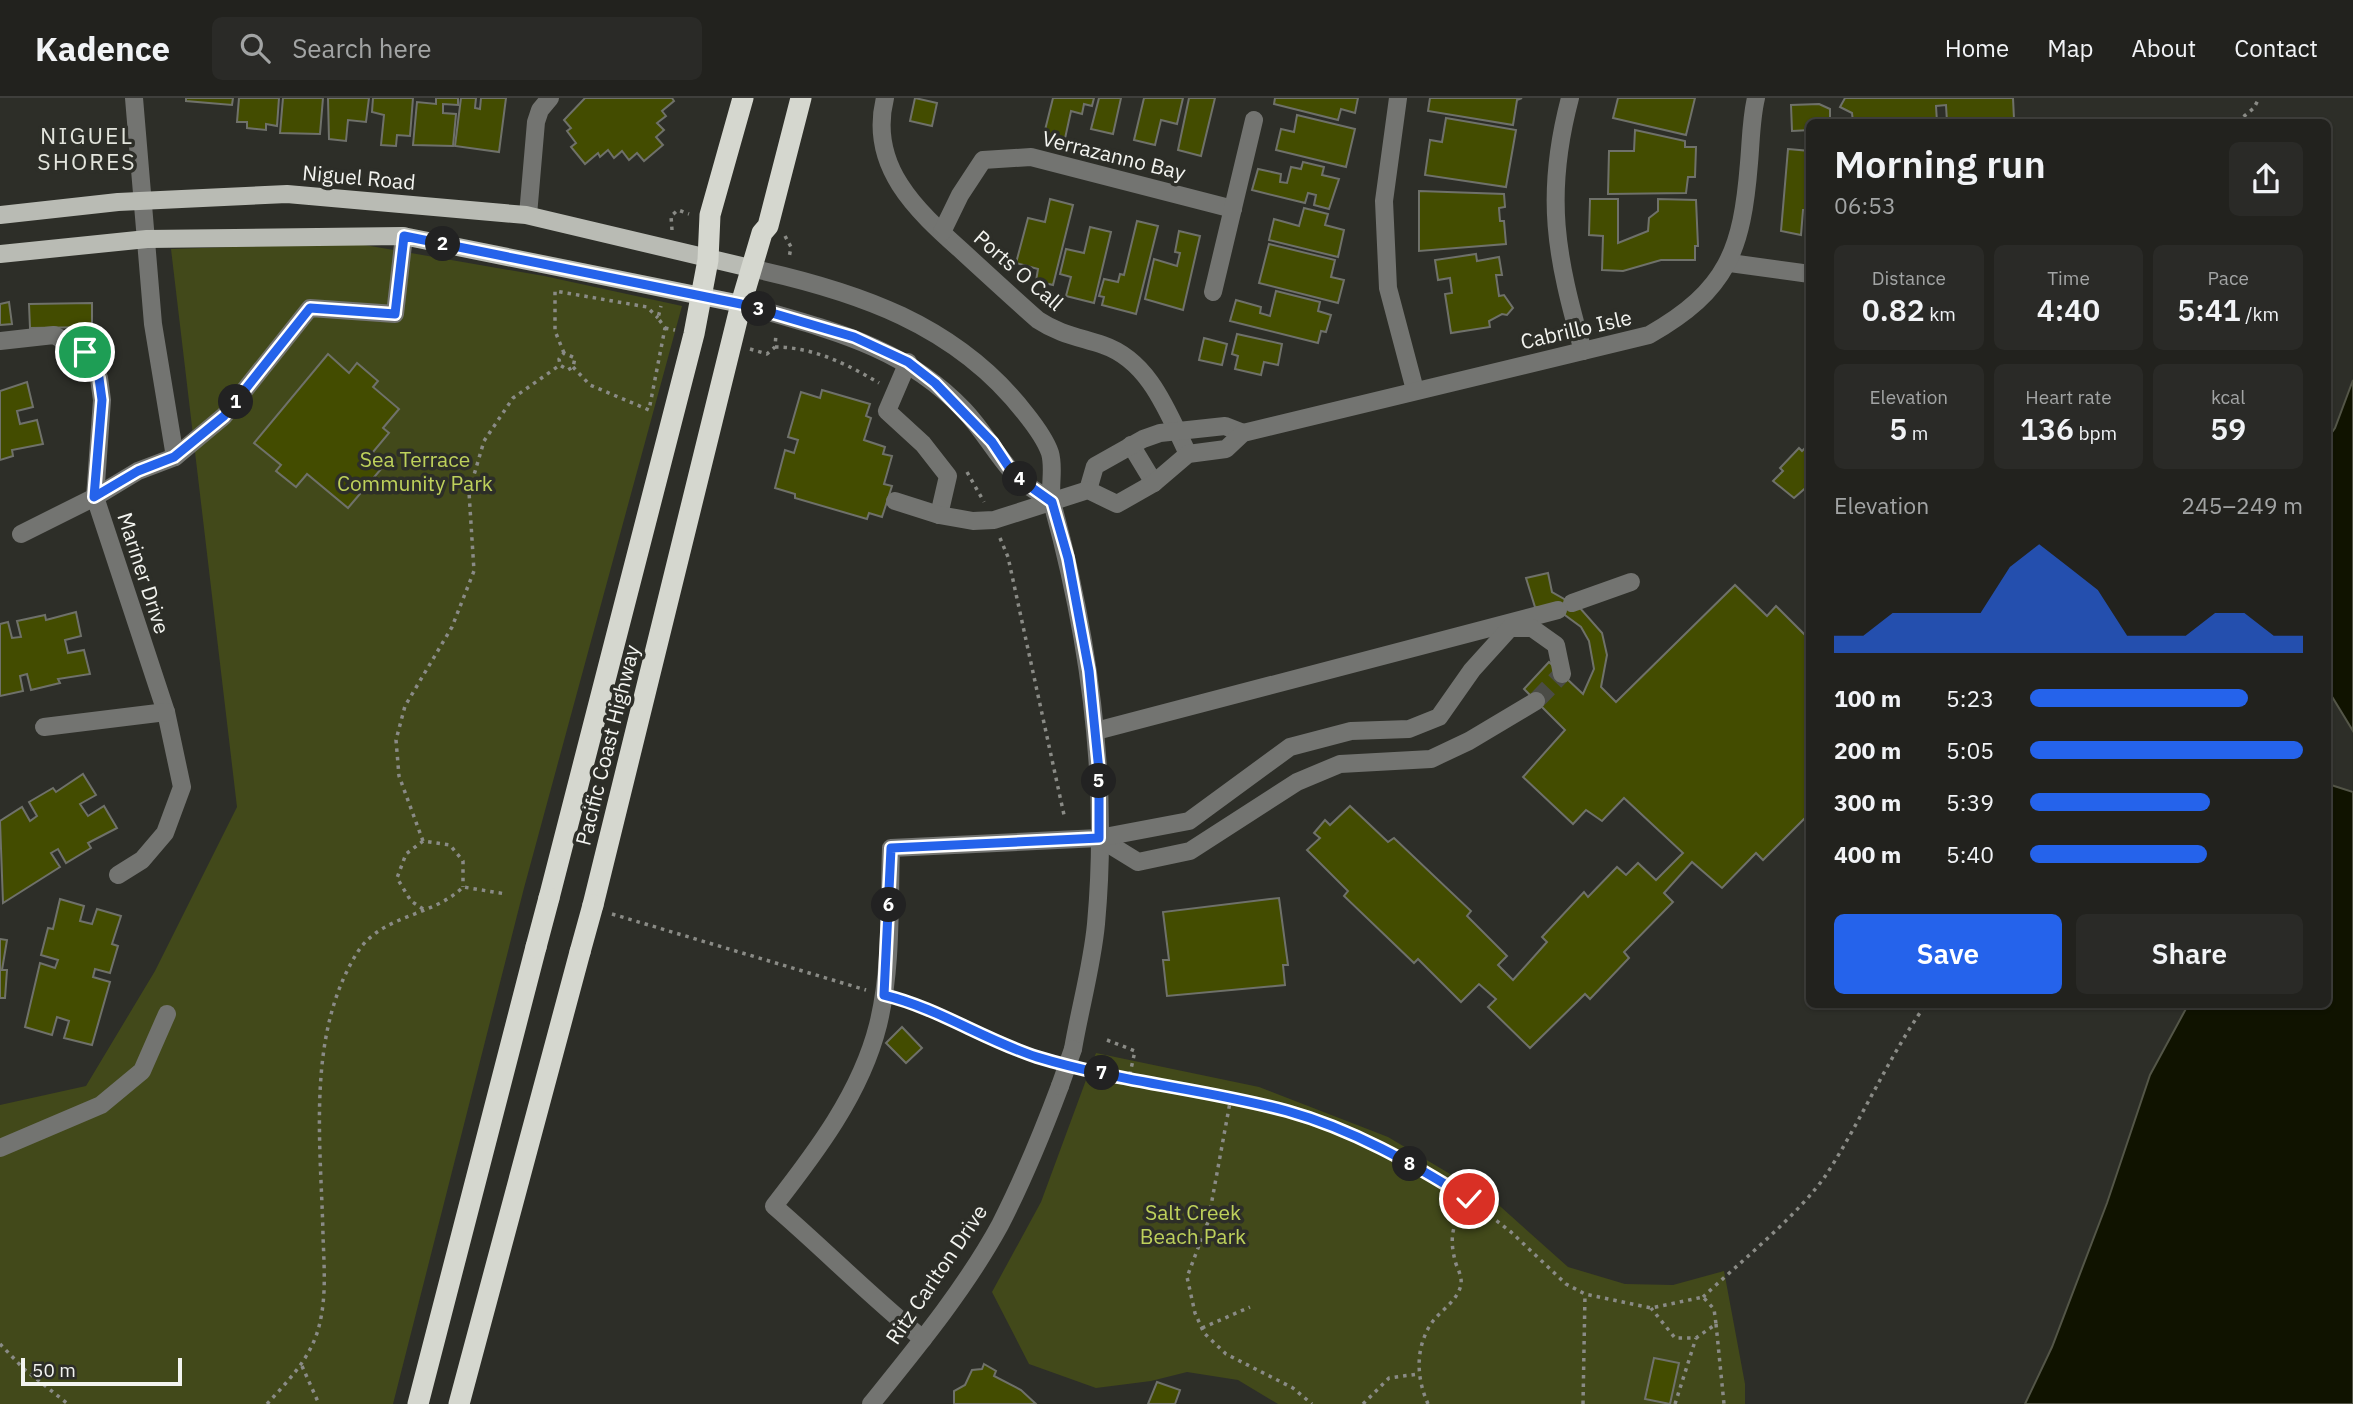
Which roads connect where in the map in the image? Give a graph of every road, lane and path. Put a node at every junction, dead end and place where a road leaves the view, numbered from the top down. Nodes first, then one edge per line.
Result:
1 (134, 98) edge
2 (550, 98) edge
3 (743, 98) edge
4 (801, 98) edge
5 (884, 98) edge
6 (1398, 98) edge
7 (1570, 98) edge
8 (1756, 98) edge
9 (2259, 98) edge
10 (2241, 119) edge
11 (1254, 120) dead end
12 (142, 201) junction
13 (1233, 209) junction
14 (0, 215) edge
15 (528, 215) junction
16 (942, 232) junction
17 (404, 236) junction
18 (147, 239) junction
19 (0, 254) edge
20 (708, 260) junction
21 (1730, 263) junction
22 (750, 268) junction
23 (1806, 273) edge
24 (1213, 292) dead end
25 (702, 295) junction
26 (741, 304) junction
27 (658, 318) dead end
28 (665, 328) dead end
29 (0, 341) edge
30 (775, 347) dead end
31 (1583, 351) junction
32 (564, 353) junction
33 (908, 362) junction
34 (560, 365) junction
35 (573, 367) junction
36 (1415, 390) junction
37 (895, 393) junction
38 (1243, 433) junction
39 (1178, 434) junction
40 (1131, 445) junction
41 (1188, 454) junction
42 (174, 457) junction
43 (964, 466) dead end
44 (1154, 483) junction
45 (1088, 490) junction
46 (94, 497) junction
47 (895, 501) dead end
48 (1052, 502) junction
49 (939, 515) junction
50 (993, 520) junction
51 (20, 534) dead end
52 (1631, 582) dead end
53 (1562, 674) dead end
54 (1536, 701) tunnel mouth
55 (166, 712) junction
56 (44, 727) dead end
57 (1096, 731) junction
58 (1064, 815) dead end
59 (1099, 838) junction
60 (423, 841) junction
61 (118, 875) dead end
62 (463, 887) junction
63 (506, 894) dead end
64 (601, 909) junction
65 (424, 910) junction
66 (884, 995) junction
67 (1923, 1008) edge
68 (167, 1014) dead end
69 (1107, 1041) dead end
70 (1060, 1063) dead end
71 (1086, 1069) dead end
72 (1129, 1078) junction
73 (1231, 1097) junction
74 (0, 1148) edge
75 (1469, 1199) junction
76 (1585, 1294) junction
77 (1703, 1297) junction
78 (1250, 1307) dead end
79 (1651, 1308) junction
80 (1716, 1325) junction
81 (1202, 1328) junction
82 (1696, 1338) junction
83 (923, 1339) junction
84 (0, 1344) edge
85 (302, 1366) junction
86 (1418, 1374) junction
87 (68, 1404) edge
88 (267, 1404) edge
89 (319, 1404) edge
90 (418, 1404) edge
91 (459, 1404) edge
92 (871, 1404) edge
93 (1312, 1404) edge
94 (1363, 1404) edge
95 (1428, 1404) edge
96 (1583, 1404) edge
97 (1675, 1404) edge
98 (1724, 1404) edge

1 - 12 street
2 - 15 street
3 - 20 highway, Pacific Coast Highway
4 - 22 highway, Pacific Coast Highway
5 - 16 street, Ports O Call
6 - 36 street
7 - 31 street
8 - 21 street, Cabrillo Isle
9 - 10 path
11 - 13 street
12 - 14 main road, Niguel Road
12 - 15 main road, Niguel Road
12 - 18 street
13 - 16 street, Verrazanno Bay
13 - 24 street
15 - 20 main road, Niguel Road
16 - 39 street, Ports O Call
17 - 18 main road
17 - 25 main road
17 - 42 street, Mariner Drive
18 - 19 main road
18 - 42 street
20 - 22 main road, Niguel Road
20 - 25 highway, Pacific Coast Highway
21 - 23 street
21 - 31 street, Cabrillo Isle
22 - 26 highway, Pacific Coast Highway
22 - 48 street, Ritz Carlton Drive
25 - 26 main road
25 - 90 highway, Pacific Coast Highway, bridge
26 - 33 street
26 - 64 highway, Pacific Coast Highway
27 - 32 path
28 - 35 path
29 - 46 street
30 - 37 path
31 - 36 street, Cabrillo Isle
32 - 34 path
32 - 35 path
33 - 37 street
33 - 48 street
34 - 35 path
34 - 60 path
36 - 38 street, Cabrillo Isle
37 - 49 street
38 - 39 street, Cabrillo Isle
38 - 41 street, Cabrillo Isle
39 - 40 street, Cabrillo Isle
39 - 41 street, Ports O Call
40 - 44 street
40 - 45 street, Cabrillo Isle
41 - 44 street
42 - 46 street, Mariner Drive
43 - 50 path
44 - 45 street
45 - 48 street
46 - 51 street
46 - 55 street, Mariner Drive
47 - 49 street
48 - 50 street
48 - 57 street, Ritz Carlton Drive
49 - 50 street
50 - 58 path
52 - 57 street
53 - 59 street
54 - 59 street
55 - 56 street
55 - 61 street, Mariner Drive
57 - 59 street, Ritz Carlton Drive
59 - 66 street
59 - 83 street, Ritz Carlton Drive, bridge
60 - 62 path
60 - 65 path
62 - 63 path
62 - 65 path
64 - 66 path
64 - 91 highway, Pacific Coast Highway, bridge
65 - 85 path
66 - 70 path
66 - 83 street
67 - 77 path
68 - 74 street
69 - 72 path
71 - 72 path
72 - 73 path
73 - 75 path
73 - 81 path
75 - 76 path
75 - 86 path
76 - 79 path
76 - 96 path
77 - 79 path
77 - 80 path
78 - 81 path
79 - 82 path
80 - 82 path
80 - 98 path
81 - 93 path
82 - 97 path
83 - 92 street, Ritz Carlton Drive
84 - 87 path
85 - 88 path
85 - 89 path
86 - 94 path
86 - 95 path

